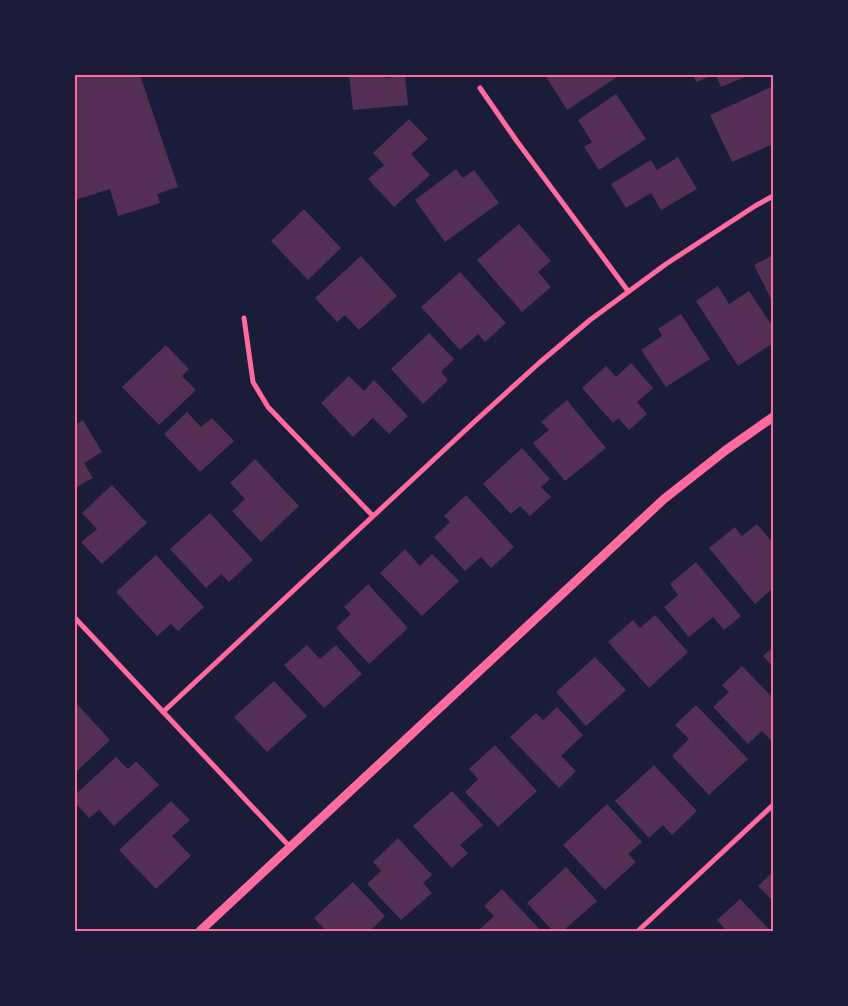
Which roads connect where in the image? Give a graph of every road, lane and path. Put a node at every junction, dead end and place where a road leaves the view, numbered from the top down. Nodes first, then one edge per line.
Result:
1 (480, 88) dead end
2 (773, 196) edge
3 (628, 291) junction
4 (244, 318) dead end
5 (773, 417) edge
6 (373, 516) junction
7 (75, 618) edge
8 (163, 712) junction
9 (773, 805) edge
10 (290, 847) junction
11 (200, 931) edge
12 (638, 931) edge

1 - 3 street
2 - 3 street
3 - 6 street
4 - 6 street
5 - 10 street
6 - 8 street
7 - 8 street
8 - 10 street
9 - 12 street
10 - 11 street

